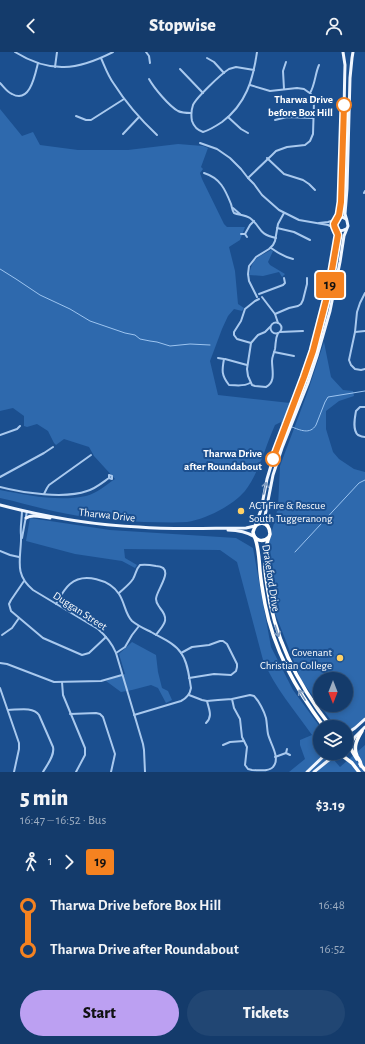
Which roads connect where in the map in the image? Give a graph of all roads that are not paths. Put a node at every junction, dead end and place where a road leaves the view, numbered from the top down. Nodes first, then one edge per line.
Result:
1 (15, 52) edge
2 (57, 52) edge
3 (113, 52) edge
4 (146, 52) edge
5 (256, 52) edge
6 (343, 52) edge
7 (354, 52) edge
8 (101, 58) junction
9 (207, 58) dead end
10 (286, 62) dead end
11 (38, 63) junction
12 (150, 63) dead end
13 (319, 65) dead end
14 (55, 67) junction
15 (180, 69) dead end
16 (254, 70) junction
17 (224, 73) junction
18 (149, 79) dead end
19 (0, 83) edge
20 (250, 85) junction
21 (284, 89) junction
22 (203, 93) junction
23 (310, 93) junction
24 (124, 98) junction
25 (191, 113) junction
26 (76, 116) dead end
27 (139, 117) junction
28 (228, 117) junction
29 (314, 118) junction
30 (275, 120) dead end
31 (248, 133) dead end
32 (123, 134) dead end
33 (157, 135) dead end
34 (200, 143) dead end
35 (267, 158) junction
36 (204, 173) dead end
37 (248, 178) junction
38 (315, 190) dead end
39 (284, 213) junction
40 (336, 219) junction
41 (346, 219) junction
42 (254, 222) junction
43 (314, 223) junction
44 (277, 228) junction
45 (347, 228) junction
46 (336, 229) junction
47 (241, 234) dead end
48 (245, 234) junction
49 (247, 237) dead end
50 (276, 238) junction
51 (310, 240) dead end
52 (271, 248) junction
53 (293, 259) dead end
54 (284, 278) dead end
55 (307, 278) dead end
56 (365, 293) edge
57 (259, 297) junction
58 (275, 314) junction
59 (278, 323) junction
60 (272, 324) junction
61 (270, 327) junction
62 (281, 328) junction
63 (365, 330) edge
64 (286, 331) junction
65 (303, 331) dead end
66 (265, 332) junction
67 (355, 332) junction
68 (272, 333) junction
69 (278, 333) junction
70 (275, 339) junction
71 (251, 343) junction
72 (274, 352) junction
73 (294, 356) dead end
74 (218, 358) dead end
75 (224, 359) junction
76 (247, 365) junction
77 (365, 369) edge
78 (250, 383) junction
79 (365, 407) edge
80 (20, 426) dead end
81 (0, 435) edge
82 (365, 437) edge
83 (53, 447) dead end
84 (91, 455) dead end
85 (0, 477) edge
86 (109, 478) dead end
87 (0, 488) edge
88 (44, 494) junction
89 (0, 504) edge
90 (22, 510) junction
91 (27, 512) junction
92 (54, 517) junction
93 (26, 518) junction
94 (255, 526) junction
95 (268, 526) junction
96 (214, 528) junction
97 (269, 537) junction
98 (255, 538) junction
99 (21, 539) junction
100 (0, 551) edge
101 (19, 557) junction
102 (24, 581) junction
103 (118, 593) junction
104 (56, 604) junction
105 (19, 618) junction
106 (139, 626) junction
107 (2, 635) dead end
108 (156, 635) junction
109 (106, 637) junction
110 (181, 652) junction
111 (116, 653) junction
112 (0, 663) edge
113 (122, 675) junction
114 (189, 678) junction
115 (62, 682) junction
116 (0, 688) edge
117 (189, 695) junction
118 (232, 700) junction
119 (207, 701) junction
120 (8, 710) junction
121 (70, 714) junction
122 (134, 715) junction
123 (365, 719) edge
124 (319, 720) edge
125 (326, 720) edge
126 (206, 723) dead end
127 (353, 729) edge
128 (363, 729) edge
129 (353, 740) edge
130 (244, 741) junction
131 (223, 745) dead end
132 (287, 749) dead end
133 (286, 753) junction
134 (353, 753) edge
135 (290, 755) dead end
136 (275, 757) junction
137 (320, 760) edge
138 (328, 760) edge
139 (349, 760) edge
140 (361, 766) junction
141 (365, 770) edge
142 (255, 771) edge
143 (14, 772) edge
144 (43, 772) edge
145 (76, 772) edge
146 (111, 772) edge
147 (145, 772) edge
148 (307, 772) edge
149 (314, 772) edge
150 (359, 772) edge

1 - 11 street
2 - 14 street
3 - 8 street
4 - 12 street
5 - 16 street
6 - 40 main road
7 - 41 main road
8 - 14 street
8 - 24 street
9 - 17 street
10 - 21 street
11 - 14 street
11 - 19 street
13 - 23 street
15 - 22 street
16 - 17 street
16 - 20 street
17 - 22 street
18 - 25 street
20 - 21 street
20 - 28 street
21 - 23 street
22 - 25 street
23 - 29 street
24 - 26 street
24 - 27 street
25 - 28 street
27 - 32 street
27 - 33 street
28 - 31 street
29 - 30 street
29 - 35 street
34 - 37 street
35 - 37 street
35 - 38 street
36 - 42 street
37 - 39 street
39 - 43 street
39 - 44 street
40 - 41 main road
40 - 43 street
40 - 46 main road
41 - 45 main road
42 - 48 street
42 - 50 street
43 - 46 street
44 - 50 street
44 - 51 street
45 - 46 main road
45 - 95 main road
94 -> 46 main road
47 - 48 street
48 - 49 street
50 - 52 street
52 - 53 street
52 - 57 street
54 - 57 street
55 - 58 street
56 - 67 street
57 - 58 street
57 - 71 street
58 - 59 street
58 - 60 street
59 - 60 street
59 - 62 street
60 - 61 street
61 - 66 street
61 - 68 street
62 - 64 street
62 - 69 street
63 - 67 street
64 - 65 street
64 - 69 street
66 - 68 street
66 - 71 street
67 - 77 street
68 - 69 street
68 - 70 street
69 - 70 street
70 - 72 street
71 - 76 street
72 - 73 street
72 - 78 street
74 - 75 street
75 - 76 street
75 - 78 street
76 - 78 street
79 - 82 street
80 - 81 street
83 - 85 street
84 - 88 street
86 - 88 street
87 - 88 street
89 - 90 main road, Tharwa Drive
90 - 91 main road, Tharwa Drive
90 - 99 street
91 - 92 main road, Tharwa Drive
91 - 93 street
92 - 93 main road
92 - 96 main road, Tharwa Drive
93 - 99 street
94 - 95 highway
94 - 96 main road, Tharwa Drive
94 - 98 highway
95 - 97 highway
96 - 98 main road, Tharwa Drive
97 - 98 highway
97 -> 125 highway, Drakeford Drive
124 -> 98 highway, Drakeford Drive
99 - 101 street
100 - 101 street
101 - 102 street
102 - 104 street, Duggan Street
102 - 105 street
103 - 104 street
103 - 106 street
103 - 108 street
104 - 109 street, Duggan Street
105 - 107 street
105 - 109 street
106 - 108 street
106 - 111 street
108 - 110 street
109 - 111 street, Duggan Street
110 - 114 street
110 - 114 street
111 - 113 street, Duggan Street
112 - 115 street
113 - 115 street
113 - 122 street, Duggan Street
114 - 117 street
115 - 121 street
116 - 120 street
117 - 119 street
117 - 122 street
118 - 119 street
118 - 130 street
118 - 136 street
119 - 126 street
120 - 143 street
120 - 144 street
121 - 145 street
121 - 146 street
122 - 147 street, Duggan Street
123 - 127 main road
128 - 129 main road
128 - 140 highway
130 - 131 street
130 - 142 street
132 - 133 street
133 - 135 street
133 - 136 street
134 - 140 highway
136 - 142 street
137 - 148 main road
138 - 149 main road
139 - 150 highway
140 - 141 highway

